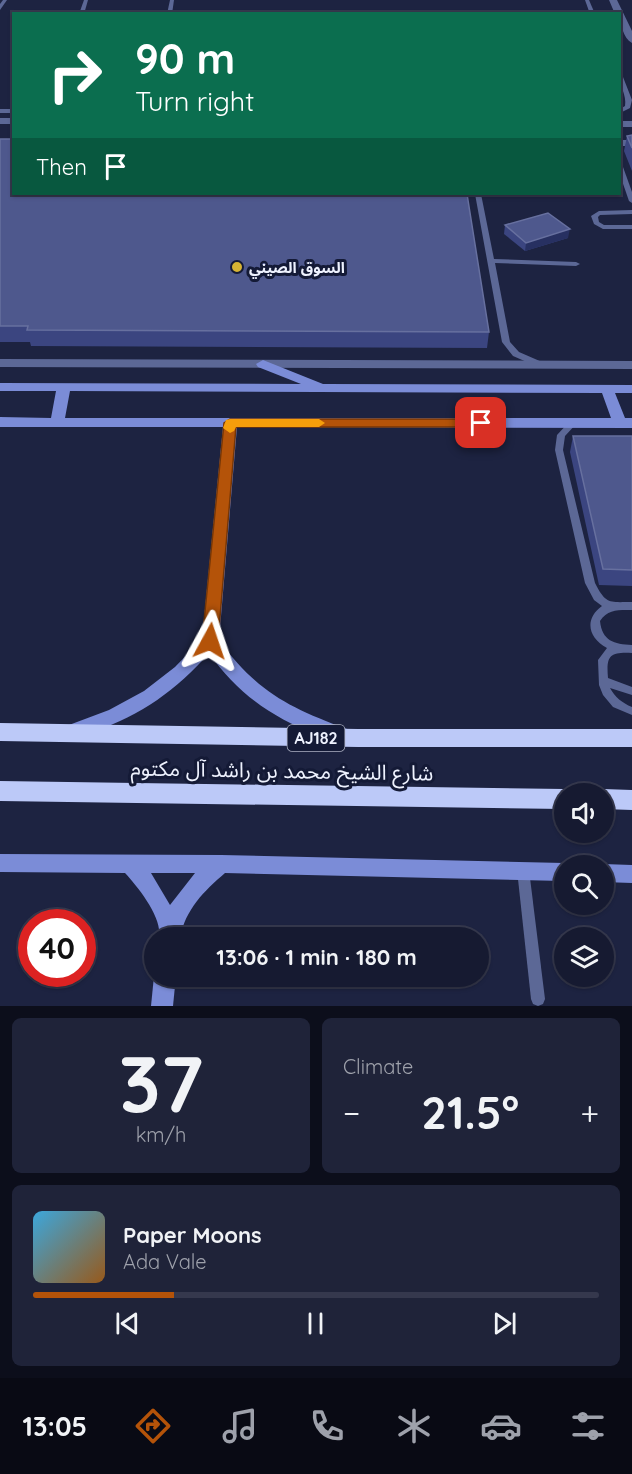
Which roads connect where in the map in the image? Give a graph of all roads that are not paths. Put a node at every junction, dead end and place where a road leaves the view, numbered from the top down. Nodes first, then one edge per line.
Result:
1 (5, 0) edge
2 (0, 8) edge
3 (624, 31) edge
4 (632, 40) edge
5 (621, 80) edge
6 (621, 110) edge
7 (621, 170) edge
8 (478, 195) edge
9 (632, 201) edge
10 (632, 212) edge
11 (632, 227) edge
12 (491, 261) junction
13 (576, 264) dead end
14 (0, 363) edge
15 (263, 364) junction
16 (542, 365) junction
17 (632, 365) edge
18 (0, 387) edge
19 (64, 387) junction
20 (326, 388) junction
21 (607, 389) junction
22 (632, 389) edge
23 (0, 422) edge
24 (57, 422) junction
25 (230, 423) junction
26 (573, 423) junction
27 (626, 423) edge
28 (609, 606) junction
29 (632, 606) edge
30 (210, 641) junction
31 (617, 649) junction
32 (632, 649) edge
33 (604, 681) junction
34 (632, 691) edge
35 (632, 711) edge
36 (0, 732) edge
37 (64, 734) junction
38 (358, 738) junction
39 (632, 738) edge
40 (0, 791) edge
41 (554, 799) edge
42 (614, 799) edge
43 (632, 800) edge
44 (0, 863) edge
45 (221, 864) junction
46 (131, 865) junction
47 (524, 870) junction
48 (554, 872) edge
49 (614, 873) edge
50 (632, 874) edge
51 (166, 927) edge
52 (172, 927) edge
53 (164, 987) edge
54 (538, 999) dead end
55 (162, 1006) edge

1 - 2 lane
3 - 4 street
5 - 6 lane
7 - 9 lane
8 - 12 lane
10 - 11 lane
12 - 13 lane
12 - 16 lane
14 - 15 street
15 - 16 street
15 - 20 street
16 - 17 street
18 - 19 street
19 - 20 street
19 - 24 street
20 - 21 street
21 - 22 street
21 - 27 street
23 - 24 street
24 - 25 street
25 - 26 street
25 - 30 street
26 - 27 street
26 - 28 lane
28 - 29 lane
28 - 31 lane
30 - 37 street
30 - 38 street
31 - 32 lane
31 - 33 lane
33 - 34 lane
33 - 35 lane
36 - 37 highway, شارع الشيخ محمد بن راشد آل مكتوم / AJ182
37 - 38 highway, شارع الشيخ محمد بن راشد آل مكتوم / AJ182
38 - 39 highway, شارع الشيخ محمد بن راشد آل مكتوم / AJ182
40 - 41 highway, شارع الشيخ محمد بن راشد آل مكتوم
42 - 43 highway
44 - 46 street
45 - 46 street
45 - 47 street
45 - 52 street
46 - 51 street
47 - 48 street
47 - 54 lane
49 - 50 street
53 - 55 street

